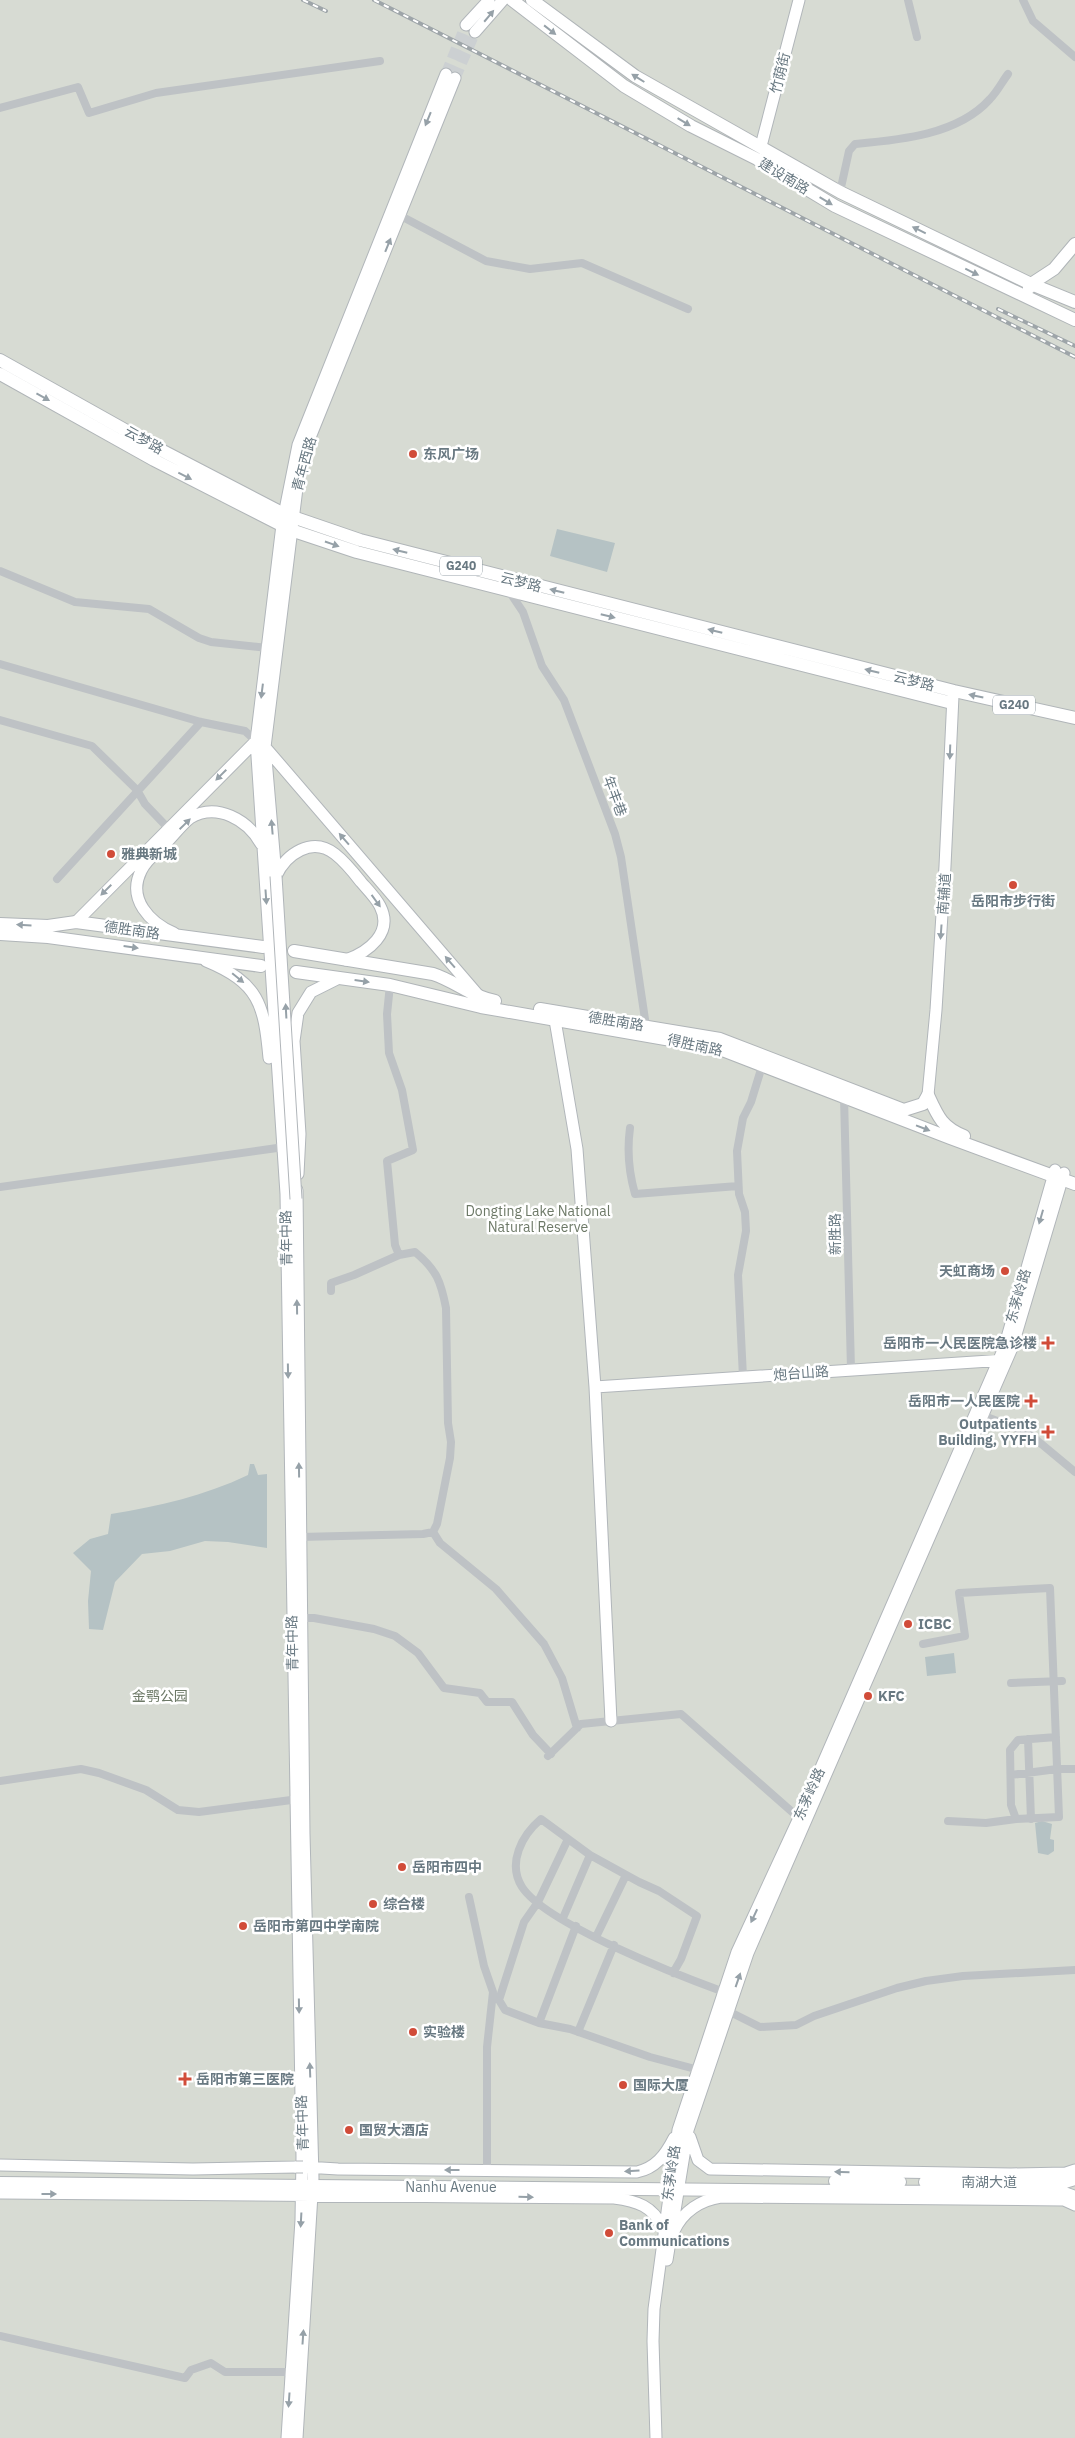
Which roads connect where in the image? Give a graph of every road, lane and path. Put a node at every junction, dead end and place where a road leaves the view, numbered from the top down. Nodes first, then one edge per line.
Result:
1 (489, 0) edge
2 (502, 0) edge
3 (512, 0) edge
4 (532, 0) edge
5 (799, 0) edge
6 (908, 0) edge
7 (1023, 0) edge
8 (917, 37) dead end
9 (1075, 57) edge
10 (380, 60) dead end
11 (1008, 74) dead end
12 (0, 108) edge
13 (761, 146) junction
14 (840, 192) junction
15 (400, 215) junction
16 (1075, 244) edge
17 (1031, 284) junction
18 (1024, 297) junction
19 (1075, 302) edge
20 (688, 309) dead end
21 (1075, 320) edge
22 (0, 360) edge
23 (0, 374) edge
24 (287, 521) junction
25 (0, 571) edge
26 (509, 591) junction
27 (268, 648) junction
28 (0, 664) edge
29 (953, 697) junction
30 (1075, 718) edge
31 (0, 720) edge
32 (201, 722) junction
33 (260, 744) junction
34 (137, 790) junction
35 (168, 828) junction
36 (263, 848) junction
37 (276, 876) junction
38 (57, 879) dead end
39 (76, 922) junction
40 (0, 924) edge
41 (0, 934) edge
42 (182, 937) junction
43 (263, 947) dead end
44 (294, 951) dead end
45 (195, 956) junction
46 (346, 960) junction
47 (261, 966) dead end
48 (296, 972) dead end
49 (339, 978) junction
50 (390, 986) junction
51 (482, 999) junction
52 (555, 1020) junction
53 (646, 1026) junction
54 (762, 1066) junction
55 (928, 1096) junction
56 (844, 1097) junction
57 (630, 1128) dead end
58 (277, 1148) junction
59 (1062, 1175) edge
60 (1075, 1184) edge
61 (738, 1186) junction
62 (0, 1187) edge
63 (291, 1196) junction
64 (399, 1255) junction
65 (331, 1291) dead end
66 (1003, 1360) junction
67 (851, 1369) junction
68 (743, 1377) junction
69 (595, 1386) junction
70 (984, 1416) junction
71 (1075, 1472) edge
72 (433, 1532) junction
73 (300, 1537) junction
74 (301, 1618) junction
75 (923, 1644) dead end
76 (1062, 1681) dead end
77 (1053, 1682) junction
78 (1011, 1683) dead end
79 (611, 1721) junction
80 (577, 1728) junction
81 (1056, 1737) junction
82 (1028, 1739) junction
83 (1057, 1769) junction
84 (1075, 1769) edge
85 (1029, 1772) junction
86 (1010, 1775) junction
87 (0, 1781) edge
88 (299, 1798) junction
89 (799, 1818) junction
90 (1016, 1819) junction
91 (1030, 1819) junction
92 (948, 1821) dead end
93 (568, 1839) junction
94 (590, 1855) junction
95 (626, 1875) junction
96 (469, 1897) dead end
97 (538, 1902) junction
98 (563, 1918) junction
99 (576, 1926) junction
100 (596, 1937) junction
101 (614, 1945) junction
102 (1075, 1970) edge
103 (673, 1973) junction
104 (724, 1992) junction
105 (728, 2011) junction
106 (539, 2023) junction
107 (578, 2032) junction
108 (699, 2070) junction
109 (683, 2130) junction
110 (0, 2165) edge
111 (487, 2170) junction
112 (1075, 2170) edge
113 (0, 2176) edge
114 (1075, 2179) edge
115 (306, 2180) junction
116 (0, 2183) edge
117 (675, 2185) junction
118 (902, 2186) junction
119 (0, 2193) edge
120 (1075, 2197) edge
121 (1075, 2205) edge
122 (663, 2228) junction
123 (670, 2241) junction
124 (0, 2336) edge
125 (296, 2372) junction
126 (287, 2438) edge
127 (297, 2438) edge
128 (656, 2438) edge
129 (661, 2438) edge

1 -> 2 main road
3 -> 18 main road, 建设南路
13 -> 4 main road, 建设南路
5 - 13 main road, 竹荫街
6 - 8 street
7 - 9 street
10 - 12 street
11 - 14 street
13 - 14 main road, 建设南路
17 -> 14 main road, 建设南路
15 - 20 street
24 -> 15 main road, 青年西路
15 -> 24 main road, 青年西路
16 - 17 main road
17 - 18 main road
17 - 19 main road, 建设南路
18 - 21 main road, 建设南路
22 - 24 main road, 云梦路 / G240
23 -> 24 main road, G240
24 -> 26 main road, G240
24 - 27 main road, 青年西路
29 -> 24 main road, 云梦路 / G240
24 - 33 main road, 青年西路
25 - 27 street
26 -> 29 main road, G240
26 - 53 street, 年丰巷
27 -> 33 main road, 青年西路
28 - 32 street
30 -> 29 main road, 云梦路 / G240
29 -> 55 main road, 南辅道
31 - 34 street
32 - 33 street
32 - 34 street
33 -> 35 main road
33 - 36 main road, 青年西路
37 -> 33 main road, 青年西路
51 -> 33 main road
34 - 35 street
34 - 38 street
35 -> 39 main road
42 -> 36 main road
36 -> 63 main road, 青年中路
37 -> 46 main road
63 -> 37 main road, 青年中路, bridge
39 -> 40 main road, 德胜南路
39 - 42 main road, 德胜南路
41 -> 45 main road, 德胜南路
42 - 43 main road, 德胜南路
44 - 46 main road, 德胜南路
45 - 47 main road, 德胜南路
45 -> 58 main road
46 - 51 main road, 德胜南路
48 - 49 main road, 得胜南路
49 -> 50 main road, 得胜南路
49 - 63 main road
50 - 52 main road, 得胜南路
50 - 64 street
51 - 53 main road, 德胜南路
52 - 54 main road, 得胜南路
52 - 69 main road
53 - 55 main road, 德胜南路
54 - 56 main road, 得胜南路
54 - 61 street
55 - 59 main road, 得胜南路
56 -> 59 main road, 得胜南路
56 - 67 street, 新胜路
57 - 61 street
58 - 62 street
58 - 63 main road
59 - 60 main road, 得胜南路
59 - 66 main road, 东茅岭路
61 - 68 street
73 -> 63 main road, 青年中路
63 -> 88 main road, 青年中路
64 - 65 street
64 - 72 street
66 - 67 main road, 炮台山路
66 - 70 main road, 东茅岭路
66 - 89 main road, 东茅岭路
67 - 68 main road, 炮台山路
68 - 69 main road, 炮台山路
69 - 79 main road
70 - 71 street
105 -> 70 main road, 东茅岭路
72 - 73 street
72 - 80 street
73 - 74 main road, 青年中路
74 - 80 street
74 - 88 main road, 青年中路
75 - 77 street
76 - 77 street
77 - 78 street
77 - 81 street
79 - 80 street
79 - 89 street
81 - 82 street
81 - 83 street
82 - 85 street
82 - 86 street
83 - 84 street
83 - 85 street
83 - 91 street
85 - 86 street
85 - 91 street
86 - 90 street
87 - 88 street
88 - 115 main road, 青年中路
89 -> 104 main road, 东茅岭路
90 - 91 street
90 - 92 street
93 - 94 street
93 - 97 street
93 - 97 street
94 - 95 street
94 - 98 street
95 - 100 street
95 - 103 street
96 - 111 street
97 - 98 street
97 - 106 street
98 - 99 street
99 - 100 street
99 - 106 street
100 - 101 street
101 - 103 street
101 - 107 street
102 - 105 street
103 - 104 street
104 - 108 main road, 东茅岭路
105 - 109 main road, 东茅岭路
106 - 107 street
107 - 108 street
108 - 109 main road, 东茅岭路
109 -> 111 main road
112 -> 109 main road
109 - 117 main road, 东茅岭路
110 - 115 main road
111 -> 115 main road
113 - 115 main road, Nanhu Avenue
114 - 118 main road, 南湖大道
115 - 116 main road, Nanhu Avenue
115 - 117 main road, Nanhu Avenue
119 -> 115 main road
115 -> 122 main road
115 - 125 main road, 青年中路
117 - 118 main road, Nanhu Avenue
117 - 122 main road, 东茅岭路
117 - 123 main road, 东茅岭路
118 - 120 main road
121 - 123 main road
122 - 128 main road, 东茅岭路
123 - 129 main road, 东茅岭路
124 - 125 street
125 -> 126 main road, 青年中路
125 - 127 main road, 青年中路

